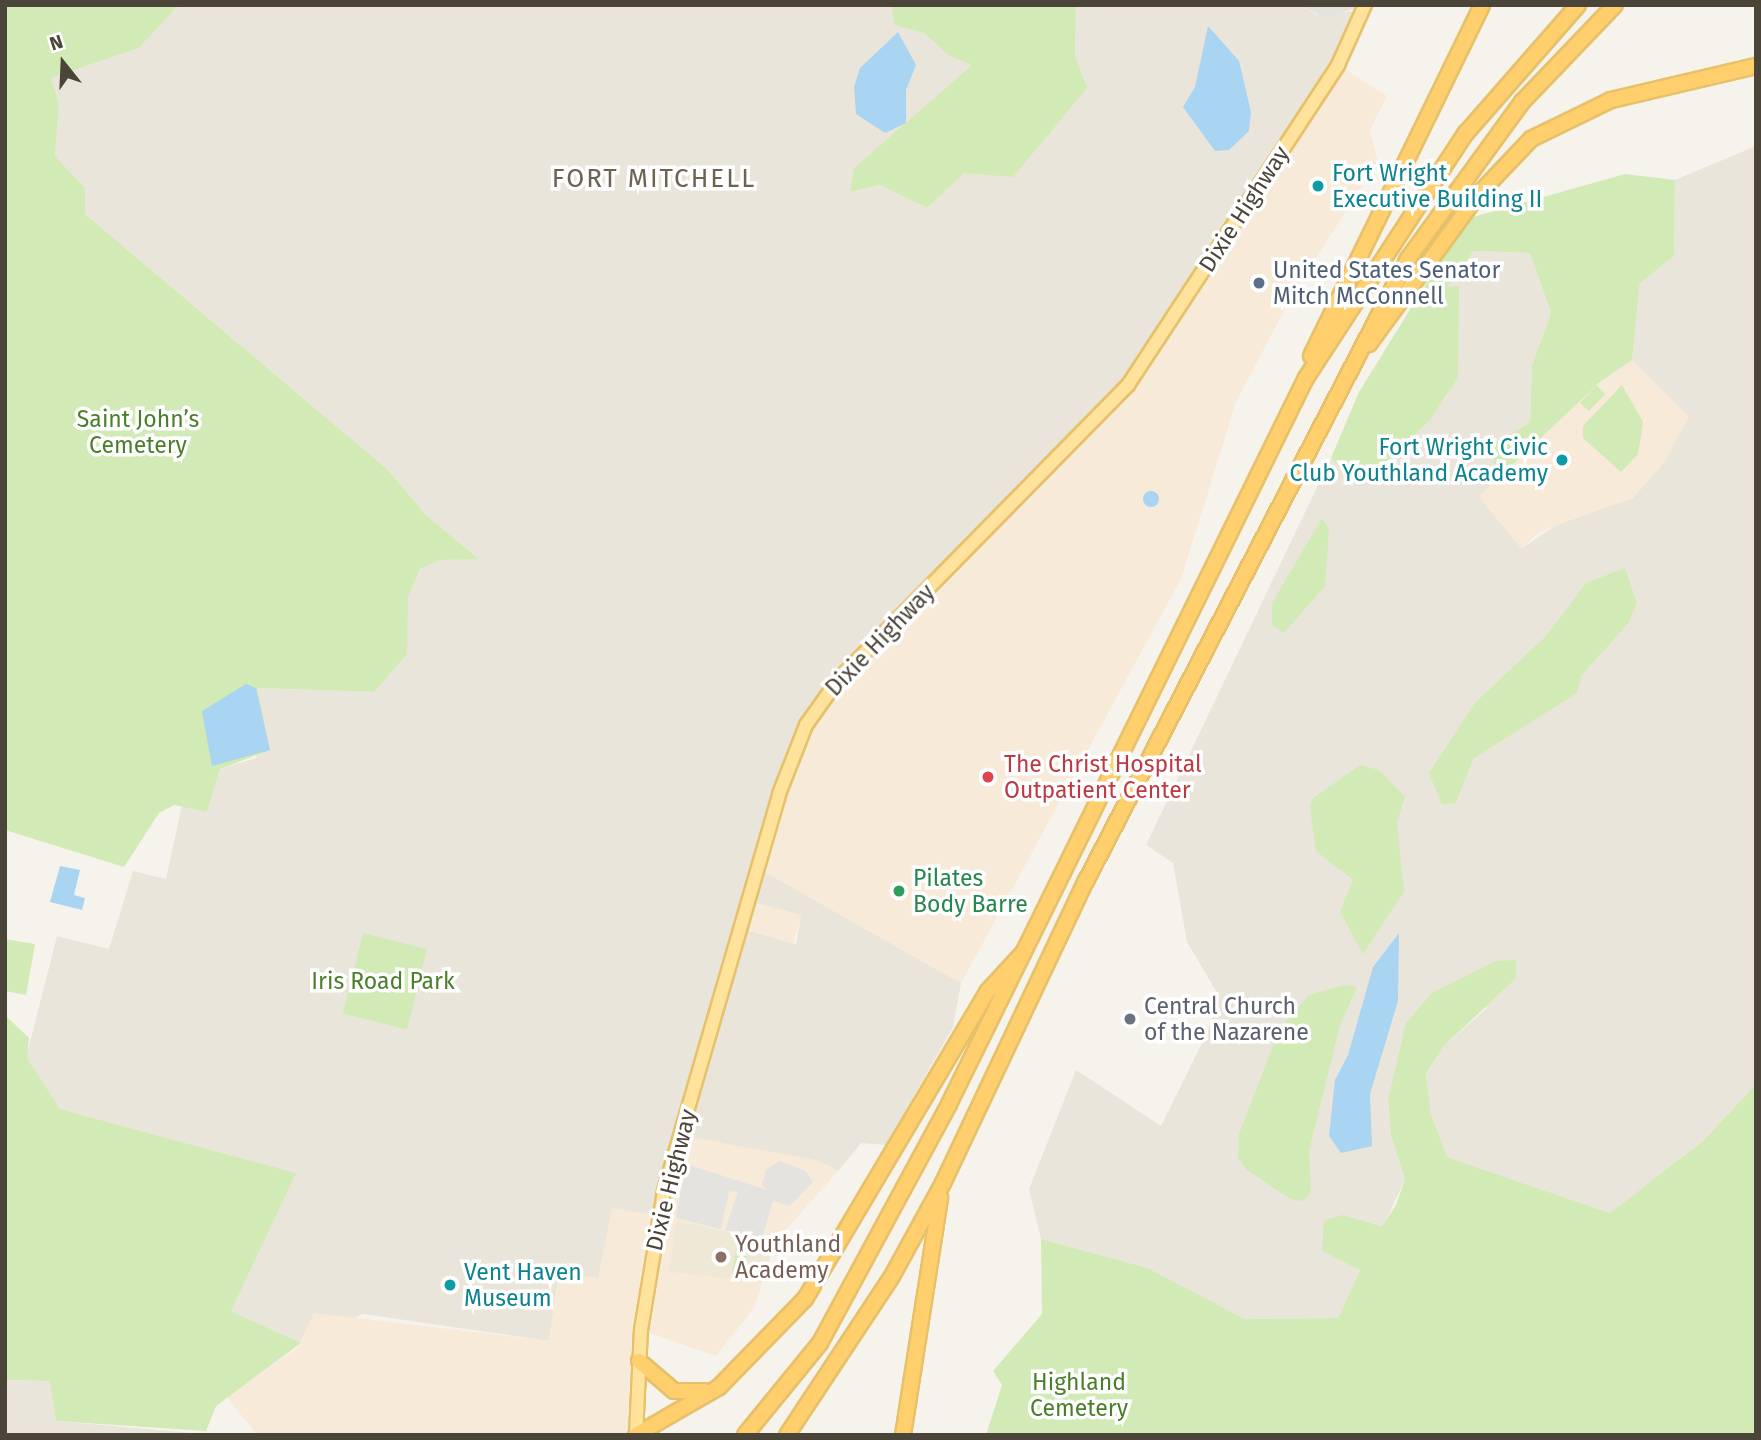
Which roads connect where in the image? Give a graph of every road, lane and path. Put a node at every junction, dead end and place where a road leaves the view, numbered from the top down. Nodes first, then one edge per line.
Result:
1 (1364, 5) edge
2 (1482, 5) edge
3 (1578, 5) edge
4 (1615, 5) edge
5 (1756, 66) edge
6 (1306, 377) junction
7 (1341, 382) junction
8 (1034, 941) junction
9 (943, 1183) junction
10 (639, 1361) junction
11 (719, 1387) junction
12 (636, 1435) edge
13 (745, 1435) edge
14 (787, 1435) edge
15 (903, 1435) edge

1 - 10 main road, Dixie Highway
2 - 6 highway
3 - 6 highway
4 - 7 highway
5 - 7 highway
6 - 8 highway
7 - 9 highway
8 - 11 highway
8 - 13 highway
9 - 14 highway
9 - 15 highway
10 - 11 highway
10 - 12 main road, Dixie Highway
11 - 12 highway

